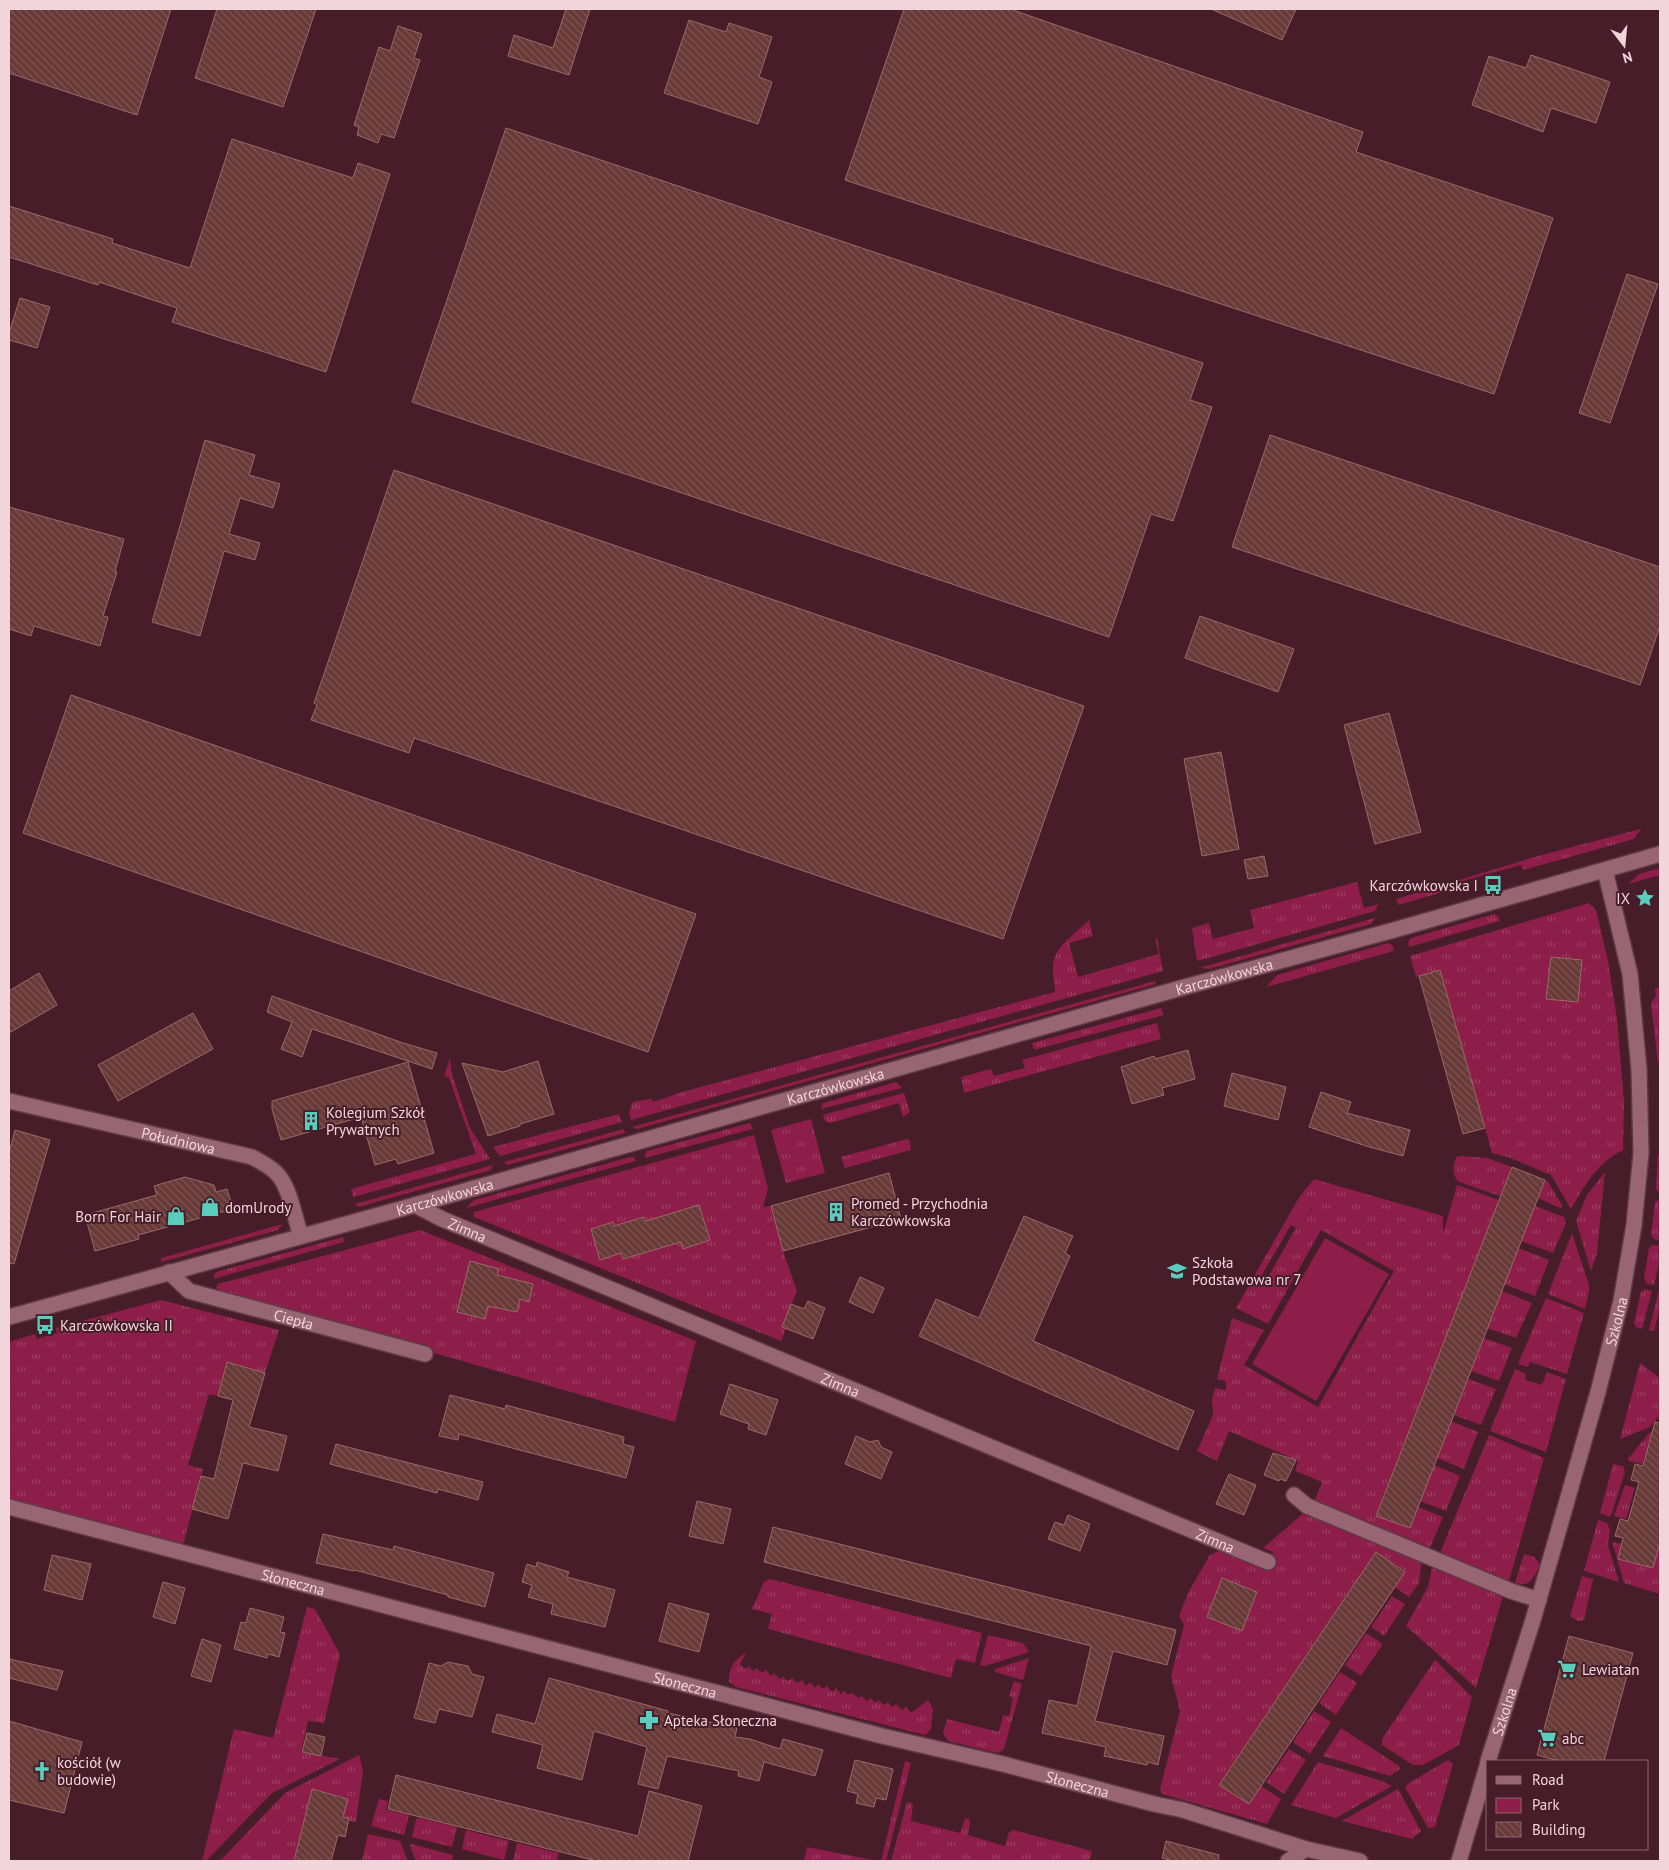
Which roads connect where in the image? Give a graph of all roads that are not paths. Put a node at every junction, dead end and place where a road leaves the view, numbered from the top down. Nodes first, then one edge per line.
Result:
1 (1660, 854) edge
2 (1605, 870) junction
3 (9, 1101) edge
4 (415, 1205) junction
5 (301, 1236) junction
6 (169, 1272) junction
7 (9, 1317) edge
8 (425, 1354) dead end
9 (1294, 1495) dead end
10 (9, 1507) edge
11 (1268, 1562) dead end
12 (1539, 1600) junction
13 (1489, 1760) edge
14 (1486, 1769) edge
15 (1306, 1849) junction
16 (1288, 1861) edge
17 (1360, 1861) edge
18 (1459, 1861) edge

1 - 2 street, Karczówkowska
2 - 4 street, Karczówkowska
2 - 12 street, Szkolna
3 - 5 street, Południowa
4 - 5 street, Karczówkowska
4 - 11 street, Zimna
5 - 6 street, Karczówkowska
6 - 7 street, Karczówkowska
6 - 8 street, Ciepła
9 - 12 street
10 - 15 street, Słoneczna
12 - 13 street, Szkolna
14 - 18 street, Szkolna
15 - 16 street
15 - 17 street, Słoneczna

